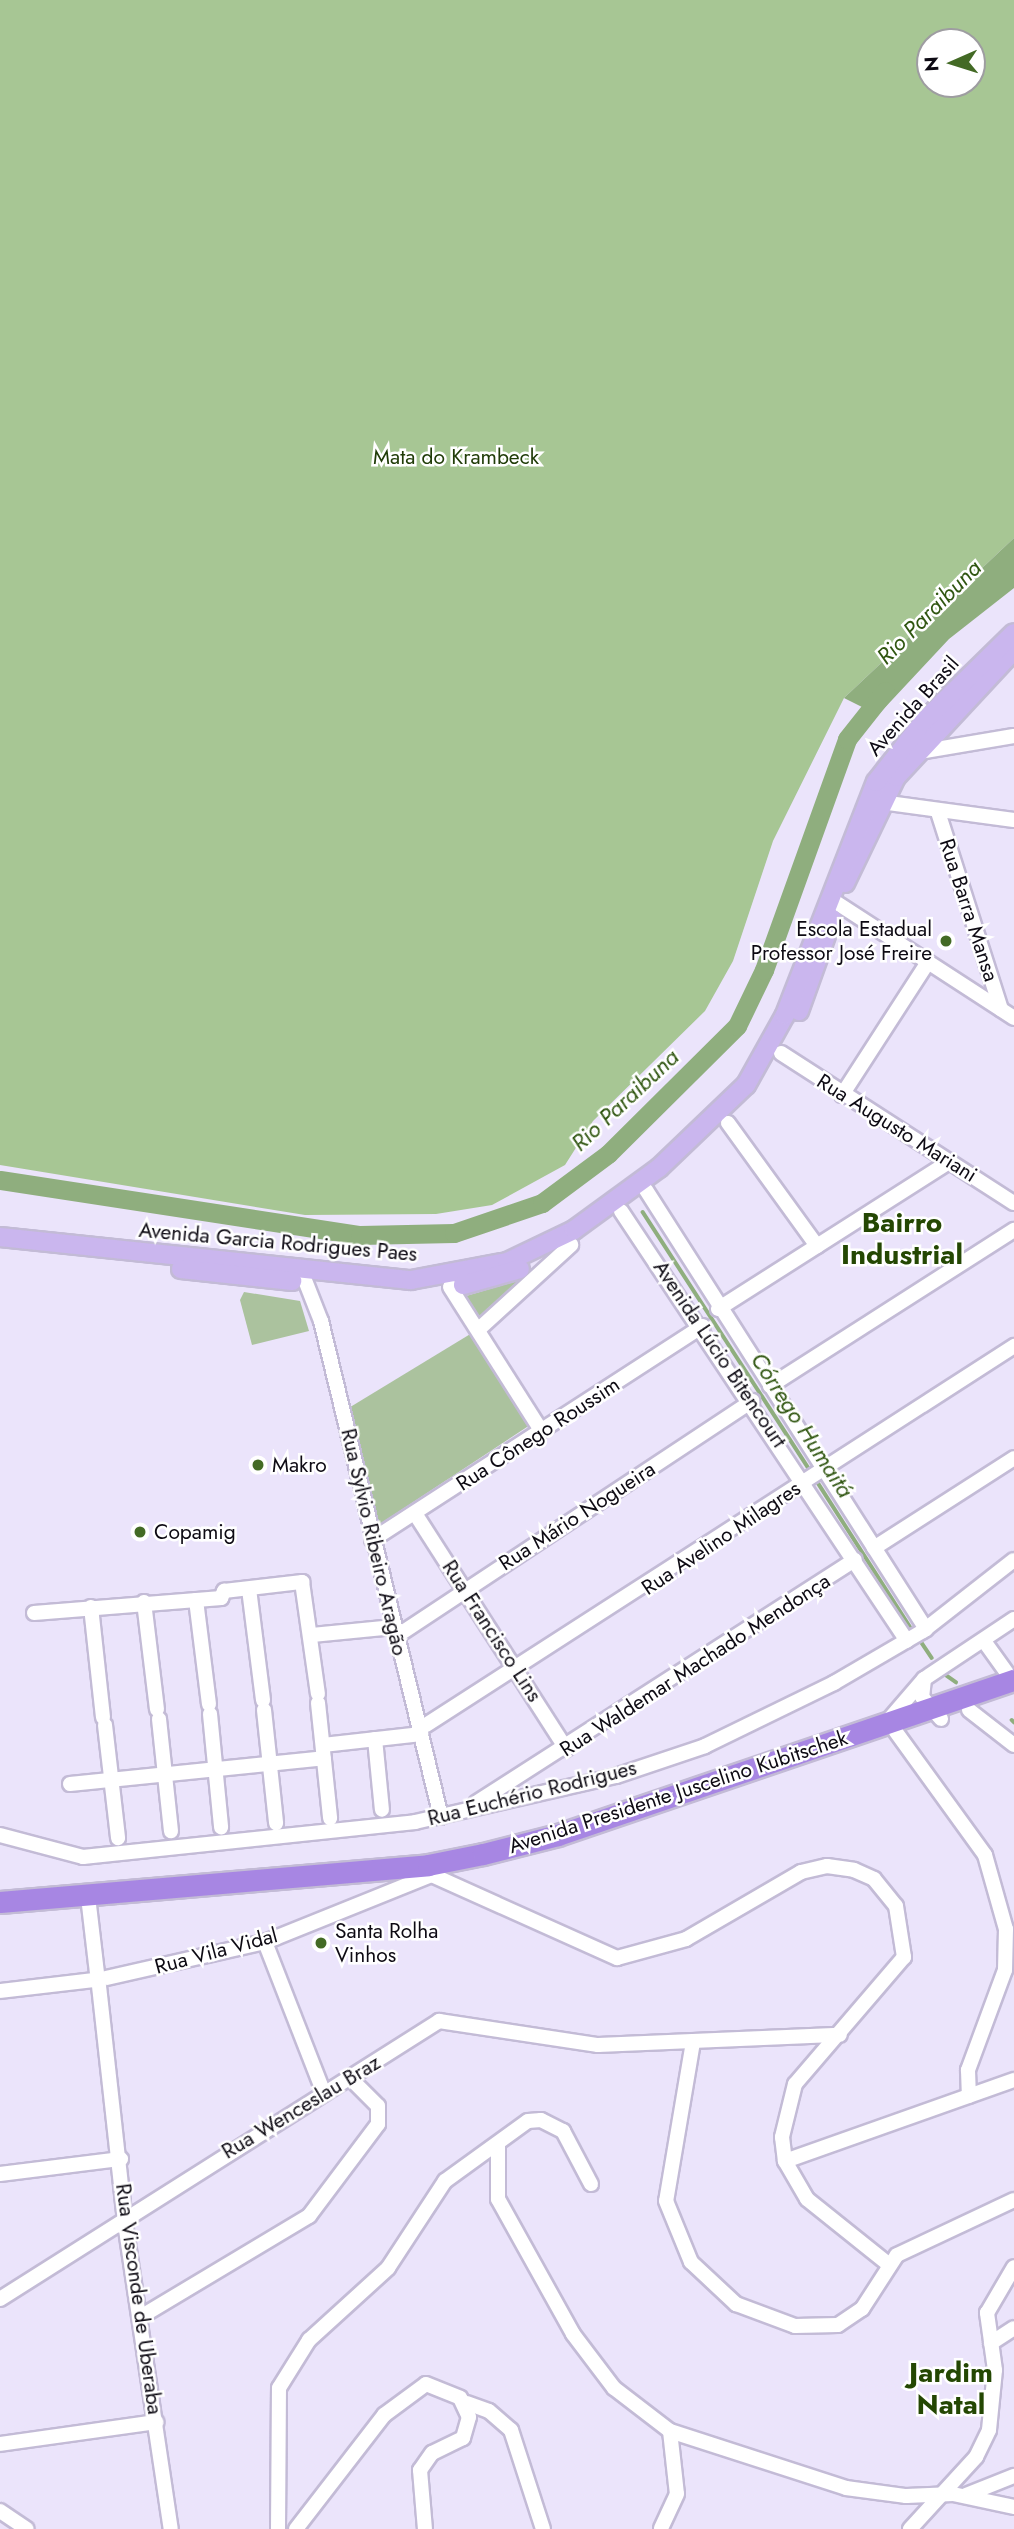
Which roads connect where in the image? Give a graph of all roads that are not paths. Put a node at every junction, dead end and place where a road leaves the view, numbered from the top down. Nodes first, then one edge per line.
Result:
1 (1014, 634) edge
2 (1014, 650) edge
3 (933, 733) junction
4 (1014, 736) edge
5 (948, 745) junction
6 (917, 752) junction
7 (881, 802) junction
8 (938, 812) junction
9 (1014, 820) edge
10 (832, 899) junction
11 (926, 965) junction
12 (799, 980) junction
13 (1001, 1009) junction
14 (1014, 1018) edge
15 (781, 1053) junction
16 (842, 1095) junction
17 (727, 1123) junction
18 (950, 1161) junction
19 (659, 1168) junction
20 (646, 1190) junction
21 (1014, 1203) edge
22 (621, 1211) junction
23 (1014, 1230) edge
24 (0, 1237) edge
25 (571, 1245) junction
26 (817, 1246) junction
27 (0, 1247) edge
28 (484, 1269) junction
29 (301, 1276) junction
30 (450, 1287) junction
31 (718, 1309) junction
32 (703, 1326) junction
33 (479, 1329) junction
34 (1014, 1346) edge
35 (770, 1386) junction
36 (752, 1401) junction
37 (540, 1429) junction
38 (1014, 1458) edge
39 (822, 1471) junction
40 (806, 1481) junction
41 (416, 1515) junction
42 (372, 1540) junction
43 (874, 1548) junction
44 (855, 1560) junction
45 (1014, 1560) edge
46 (249, 1589) junction
47 (465, 1591) junction
48 (196, 1600) junction
49 (144, 1602) junction
50 (91, 1607) junction
51 (34, 1612) dead end
52 (1014, 1619) edge
53 (399, 1629) junction
54 (312, 1635) junction
55 (917, 1635) junction
56 (984, 1641) junction
57 (521, 1670) junction
58 (924, 1679) junction
59 (1013, 1685) edge
60 (969, 1710) junction
61 (936, 1714) junction
62 (891, 1728) junction
63 (423, 1730) junction
64 (375, 1739) junction
65 (1014, 1745) edge
66 (566, 1749) junction
67 (323, 1752) junction
68 (270, 1764) junction
69 (216, 1769) junction
70 (165, 1774) junction
71 (527, 1774) junction
72 (112, 1779) junction
73 (70, 1784) dead end
74 (533, 1797) junction
75 (382, 1810) dead end
76 (463, 1811) junction
77 (441, 1817) junction
78 (330, 1818) dead end
79 (276, 1823) dead end
80 (221, 1828) dead end
81 (171, 1831) dead end
82 (0, 1835) edge
83 (118, 1838) dead end
84 (432, 1875) junction
85 (361, 1878) junction
86 (363, 1900) junction
87 (0, 1902) edge
88 (89, 1905) junction
89 (0, 1914) edge
90 (265, 1942) junction
91 (99, 1979) junction
92 (0, 1991) edge
93 (840, 2035) junction
94 (693, 2042) junction
95 (352, 2080) junction
96 (1014, 2080) edge
97 (324, 2093) junction
98 (969, 2096) junction
99 (498, 2146) junction
100 (121, 2158) junction
101 (785, 2161) junction
102 (0, 2174) edge
103 (591, 2184) dead end
104 (1014, 2200) edge
105 (125, 2223) junction
106 (888, 2264) junction
107 (1014, 2267) edge
108 (0, 2299) edge
109 (142, 2316) junction
110 (1014, 2328) edge
111 (991, 2343) junction
112 (467, 2403) junction
113 (156, 2422) junction
114 (670, 2431) junction
115 (0, 2444) edge
116 (1014, 2476) edge
117 (941, 2494) junction
118 (966, 2495) junction
119 (1014, 2507) edge
120 (0, 2511) edge
121 (27, 2529) edge
122 (172, 2529) edge
123 (278, 2529) edge
124 (296, 2529) edge
125 (425, 2529) edge
126 (543, 2529) edge
127 (661, 2529) edge
128 (910, 2529) edge

1 - 10 main road, Avenida Brasil
2 - 3 main road, Avenida Brasil
3 - 5 street
3 - 6 main road, Avenida Brasil
4 - 5 street
5 - 6 street
6 - 7 main road, Avenida Brasil
7 - 8 street
7 - 10 main road, Avenida Brasil
8 - 9 street
8 - 13 street, Rua Barra Mansa
10 - 11 street
10 - 12 main road, Avenida Garcia Rodrigues Paes
10 - 15 main road, Avenida Garcia Rodrigues Paes
11 - 13 street
11 - 16 street
12 - 15 main road
12 - 19 main road, Avenida Garcia Rodrigues Paes
13 - 14 street
15 - 16 street, Rua Augusto Mariani
15 - 17 main road, Avenida Garcia Rodrigues Paes
16 - 18 street, Rua Augusto Mariani
17 - 20 main road, Avenida Garcia Rodrigues Paes
17 - 26 street
18 - 21 street, Rua Augusto Mariani
18 - 26 street
19 - 22 main road
19 - 28 main road, Avenida Garcia Rodrigues Paes
20 - 22 main road, Avenida Garcia Rodrigues Paes
20 - 31 street, Avenida Lúcio Bitencourt
22 - 25 main road, Avenida Garcia Rodrigues Paes
22 - 32 street, Avenida Lúcio Bitencourt
23 - 35 street
24 - 29 main road, Avenida Garcia Rodrigues Paes
25 - 30 main road, Avenida Garcia Rodrigues Paes
25 - 33 street, Avenida Garcia Rodrigues Paes
26 - 31 street
27 - 29 main road, Avenida Garcia Rodrigues Paes
28 - 29 main road, Avenida Garcia Rodrigues Paes
28 - 30 main road
29 - 30 main road, Avenida Garcia Rodrigues Paes
29 - 42 street, Rua Sylvio Ribeiro Aragão
30 - 33 street
31 - 35 street, Avenida Lúcio Bitencourt
32 - 36 street, Avenida Lúcio Bitencourt
32 - 37 street, Rua Cônego Roussim
33 - 37 street
34 - 39 street, Rua Avelino Milagres
35 - 39 street, Avenida Lúcio Bitencourt
36 - 40 street, Avenida Lúcio Bitencourt
36 - 47 street, Rua Mário Nogueira
37 - 41 street, Rua Cônego Roussim
38 - 43 street
39 - 40 street, Rua Avelino Milagres
39 - 43 street, Avenida Lúcio Bitencourt
40 - 44 street, Avenida Lúcio Bitencourt
40 - 57 street, Rua Avelino Milagres
41 - 42 street, Rua Cônego Roussim
41 - 47 street, Rua Francisco Lins
42 - 53 street, Rua Sylvio Ribeiro Aragão
43 - 55 street, Avenida Lúcio Bitencourt
44 - 55 street, Avenida Lúcio Bitencourt
44 - 66 street, Rua Waldemar Machado Mendonça
45 - 55 street, Rua Euchério Rodrigues
46 - 48 street
46 - 54 street
46 - 68 street
47 - 53 street, Rua Mário Nogueira
47 - 57 street, Rua Francisco Lins
48 - 49 street
48 - 69 street
49 - 50 street
49 - 70 street
50 - 51 street
50 - 72 street
52 - 56 street
53 - 54 street
53 - 63 street, Rua Sylvio Ribeiro Aragão
54 - 67 street
55 - 74 street, Rua Euchério Rodrigues
56 - 58 street
56 - 59 street
57 - 63 street, Rua Avelino Milagres
57 - 66 street, Rua Francisco Lins
58 - 61 street
58 - 62 street
59 - 60 highway, Avenida Presidente Juscelino Kubitschek
59 - 61 highway, Avenida Presidente Juscelino Kubitschek
60 - 61 highway, Avenida Presidente Juscelino Kubitschek
60 - 65 street
61 - 62 highway, Avenida Presidente Juscelino Kubitschek
62 - 84 highway, Avenida Presidente Juscelino Kubitschek
62 - 87 highway, Avenida Presidente Juscelino Kubitschek
62 - 98 street
63 - 64 street
63 - 77 street, Rua Sylvio Ribeiro Aragão
64 - 67 street
64 - 75 street
66 - 71 street, Rua Waldemar Machado Mendonça
67 - 68 street
67 - 78 street
68 - 69 street
68 - 79 street
69 - 70 street
69 - 80 street
70 - 72 street
70 - 81 street
71 - 74 street
71 - 76 street, Rua Waldemar Machado Mendonça
72 - 73 street
72 - 83 street
74 - 76 street, Rua Euchério Rodrigues
76 - 77 street, Rua Euchério Rodrigues
77 - 82 street, Rua Euchério Rodrigues
84 - 85 highway, Avenida Presidente Juscelino Kubitschek
84 - 86 street, Rua Vila Vidal
84 - 93 street
85 - 86 street
85 - 88 highway, Avenida Presidente Juscelino Kubitschek
86 - 90 street, Rua Vila Vidal
88 - 89 highway, Avenida Presidente Juscelino Kubitschek
88 - 91 street, Rua Visconde de Uberaba
90 - 91 street, Rua Vila Vidal
90 - 97 street
91 - 92 street, Rua Vila Vidal
91 - 100 street, Rua Visconde de Uberaba
93 - 94 street, Rua Wenceslau Braz
93 - 101 street
94 - 95 street, Rua Wenceslau Braz
94 - 106 street
95 - 97 street, Rua Wenceslau Braz
95 - 109 street
96 - 98 street
97 - 105 street, Rua Wenceslau Braz
98 - 101 street
99 - 103 street
99 - 114 street
99 - 123 street
100 - 102 street
100 - 105 street, Rua Visconde de Uberaba
101 - 106 street
104 - 106 street
105 - 108 street, Rua Wenceslau Braz
105 - 109 street, Rua Visconde de Uberaba
107 - 111 street
109 - 113 street, Rua Visconde de Uberaba
110 - 111 street
111 - 117 street
112 - 124 street
112 - 125 street
112 - 126 street
113 - 115 street
113 - 122 street, Rua Visconde de Uberaba
114 - 117 street
114 - 127 street
116 - 118 street
117 - 118 street
117 - 128 street
118 - 119 street
120 - 121 street

